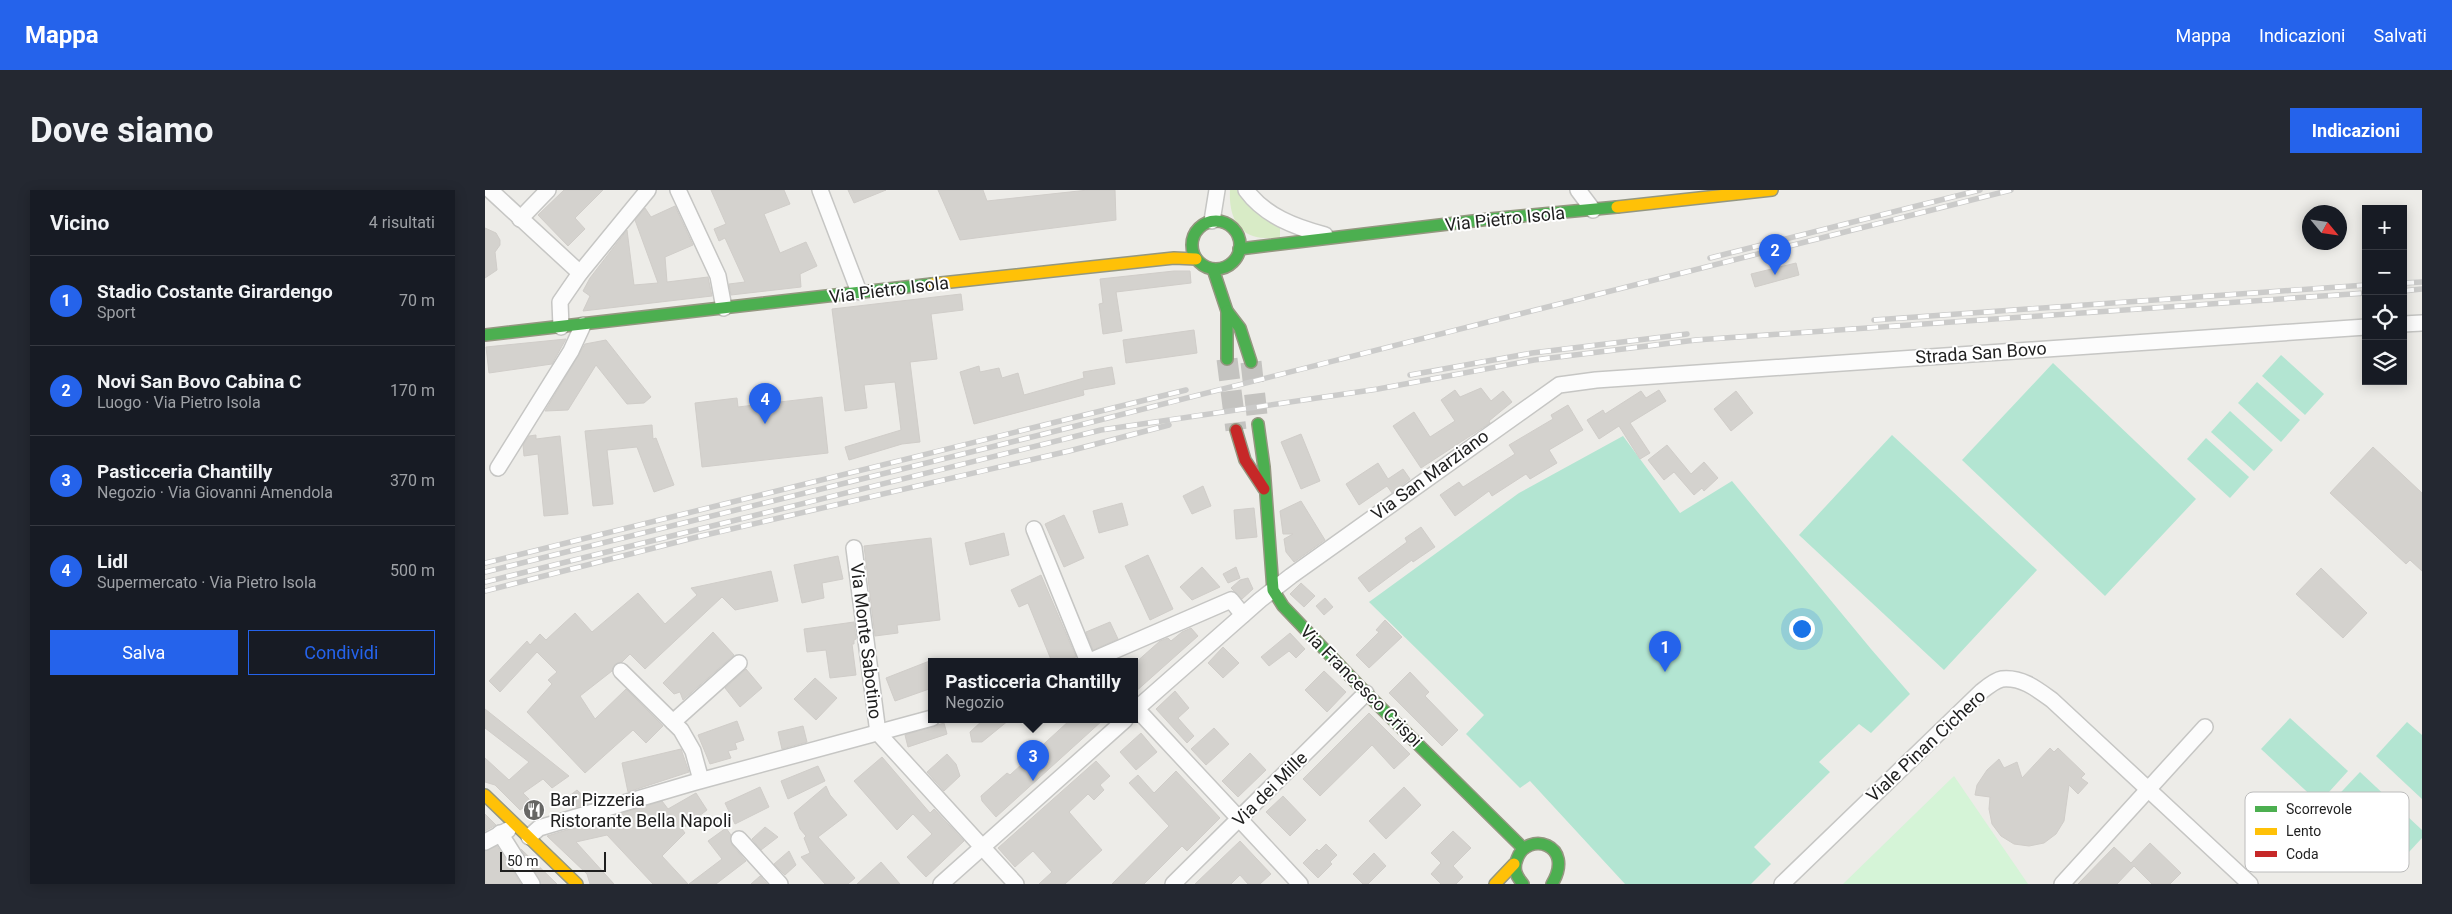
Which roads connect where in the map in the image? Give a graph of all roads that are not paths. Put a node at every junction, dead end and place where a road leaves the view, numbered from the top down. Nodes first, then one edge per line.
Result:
1 (490, 190) edge
2 (548, 190) edge
3 (648, 190) edge
4 (678, 190) edge
5 (820, 190) edge
6 (1217, 190) edge
7 (1246, 190) edge
8 (1578, 190) edge
9 (1772, 190) edge
10 (1593, 210) junction
11 (520, 219) junction
12 (1212, 221) junction
13 (1334, 238) junction
14 (1239, 249) junction
15 (1196, 259) junction
16 (1213, 269) junction
17 (580, 274) junction
18 (859, 292) junction
19 (724, 308) junction
20 (1227, 311) junction
21 (2422, 323) edge
22 (2407, 324) edge
23 (583, 325) junction
24 (561, 327) junction
25 (2362, 327) edge
26 (485, 336) edge
27 (1227, 359) tunnel mouth
28 (1251, 362) tunnel mouth
29 (1596, 380) joint
30 (1258, 424) tunnel mouth
31 (1236, 430) tunnel mouth
32 (497, 468) dead end
33 (1266, 492) junction
34 (1034, 529) dead end
35 (854, 548) dead end
36 (1273, 590) junction
37 (1243, 615) junction
38 (1086, 658) edge
39 (1097, 658) edge
40 (739, 663) dead end
41 (621, 671) dead end
42 (1366, 693) junction
43 (1138, 706) edge
44 (1138, 712) edge
45 (928, 719) edge
46 (673, 722) junction
47 (1122, 723) edge
48 (2205, 727) dead end
49 (878, 733) junction
50 (701, 780) junction
51 (2149, 790) junction
52 (485, 795) edge
53 (1239, 819) junction
54 (517, 826) junction
55 (500, 833) junction
56 (529, 838) junction
57 (739, 839) dead end
58 (485, 842) edge
59 (981, 848) junction
60 (1523, 848) junction
61 (1514, 864) junction
62 (1558, 882) edge
63 (532, 884) edge
64 (577, 884) edge
65 (780, 884) edge
66 (941, 884) edge
67 (1016, 884) edge
68 (1173, 884) edge
69 (1300, 884) edge
70 (1495, 884) edge
71 (1523, 884) edge
72 (1782, 884) edge
73 (2062, 884) edge
74 (2250, 884) edge

1 - 11 street
2 - 11 street
3 - 17 street
4 - 19 street
5 - 18 street
6 - 12 street
7 - 13 street
8 - 10 street
9 - 10 street, Via Pietro Isola
10 - 13 street, Via Pietro Isola
11 - 17 street
12 - 14 street
12 - 15 street
13 - 14 street, Via Pietro Isola
14 - 16 street
15 - 16 street
15 - 18 street, Via Pietro Isola
16 - 20 street
17 - 24 street
18 - 19 street, Via Pietro Isola
19 - 23 street, Via Pietro Isola
20 - 27 street
20 - 28 street
21 - 22 street
23 - 24 street, Via Pietro Isola
23 - 32 street
24 - 26 street, Via Pietro Isola
25 - 29 street, Strada San Bovo
29 - 36 street, Via San Marziano
30 - 33 street, Via Francesco Crispi
31 - 33 street, Via Francesco Crispi
33 - 36 street, Via Francesco Crispi
34 - 38 street
35 - 49 street, Via Monte Sabotino
36 - 37 street, Via San Marziano
36 - 42 street, Via Francesco Crispi
37 - 39 street
37 - 43 street, Via San Marziano
40 - 46 street
41 - 46 street
42 - 53 street, Via dei Mille
42 - 60 street, Via Francesco Crispi
44 - 53 street
45 - 49 street, Via Monte Sabotino
46 - 50 street
47 - 59 street
48 - 51 street
49 - 50 street, Via Monte Sabotino
49 - 59 street
50 - 56 street, Via Monte Sabotino
51 - 72 street, Viale Pinan Cichero
51 - 73 street
51 - 74 street, Viale Pinan Cichero
52 - 54 street
53 - 68 street, Via dei Mille
53 - 69 street
54 - 55 street
54 - 56 street
55 - 58 street
55 - 63 street
56 - 64 street
57 - 65 street
59 - 66 street
59 - 67 street
60 - 61 street
60 - 62 street
61 - 70 street
61 - 71 street

